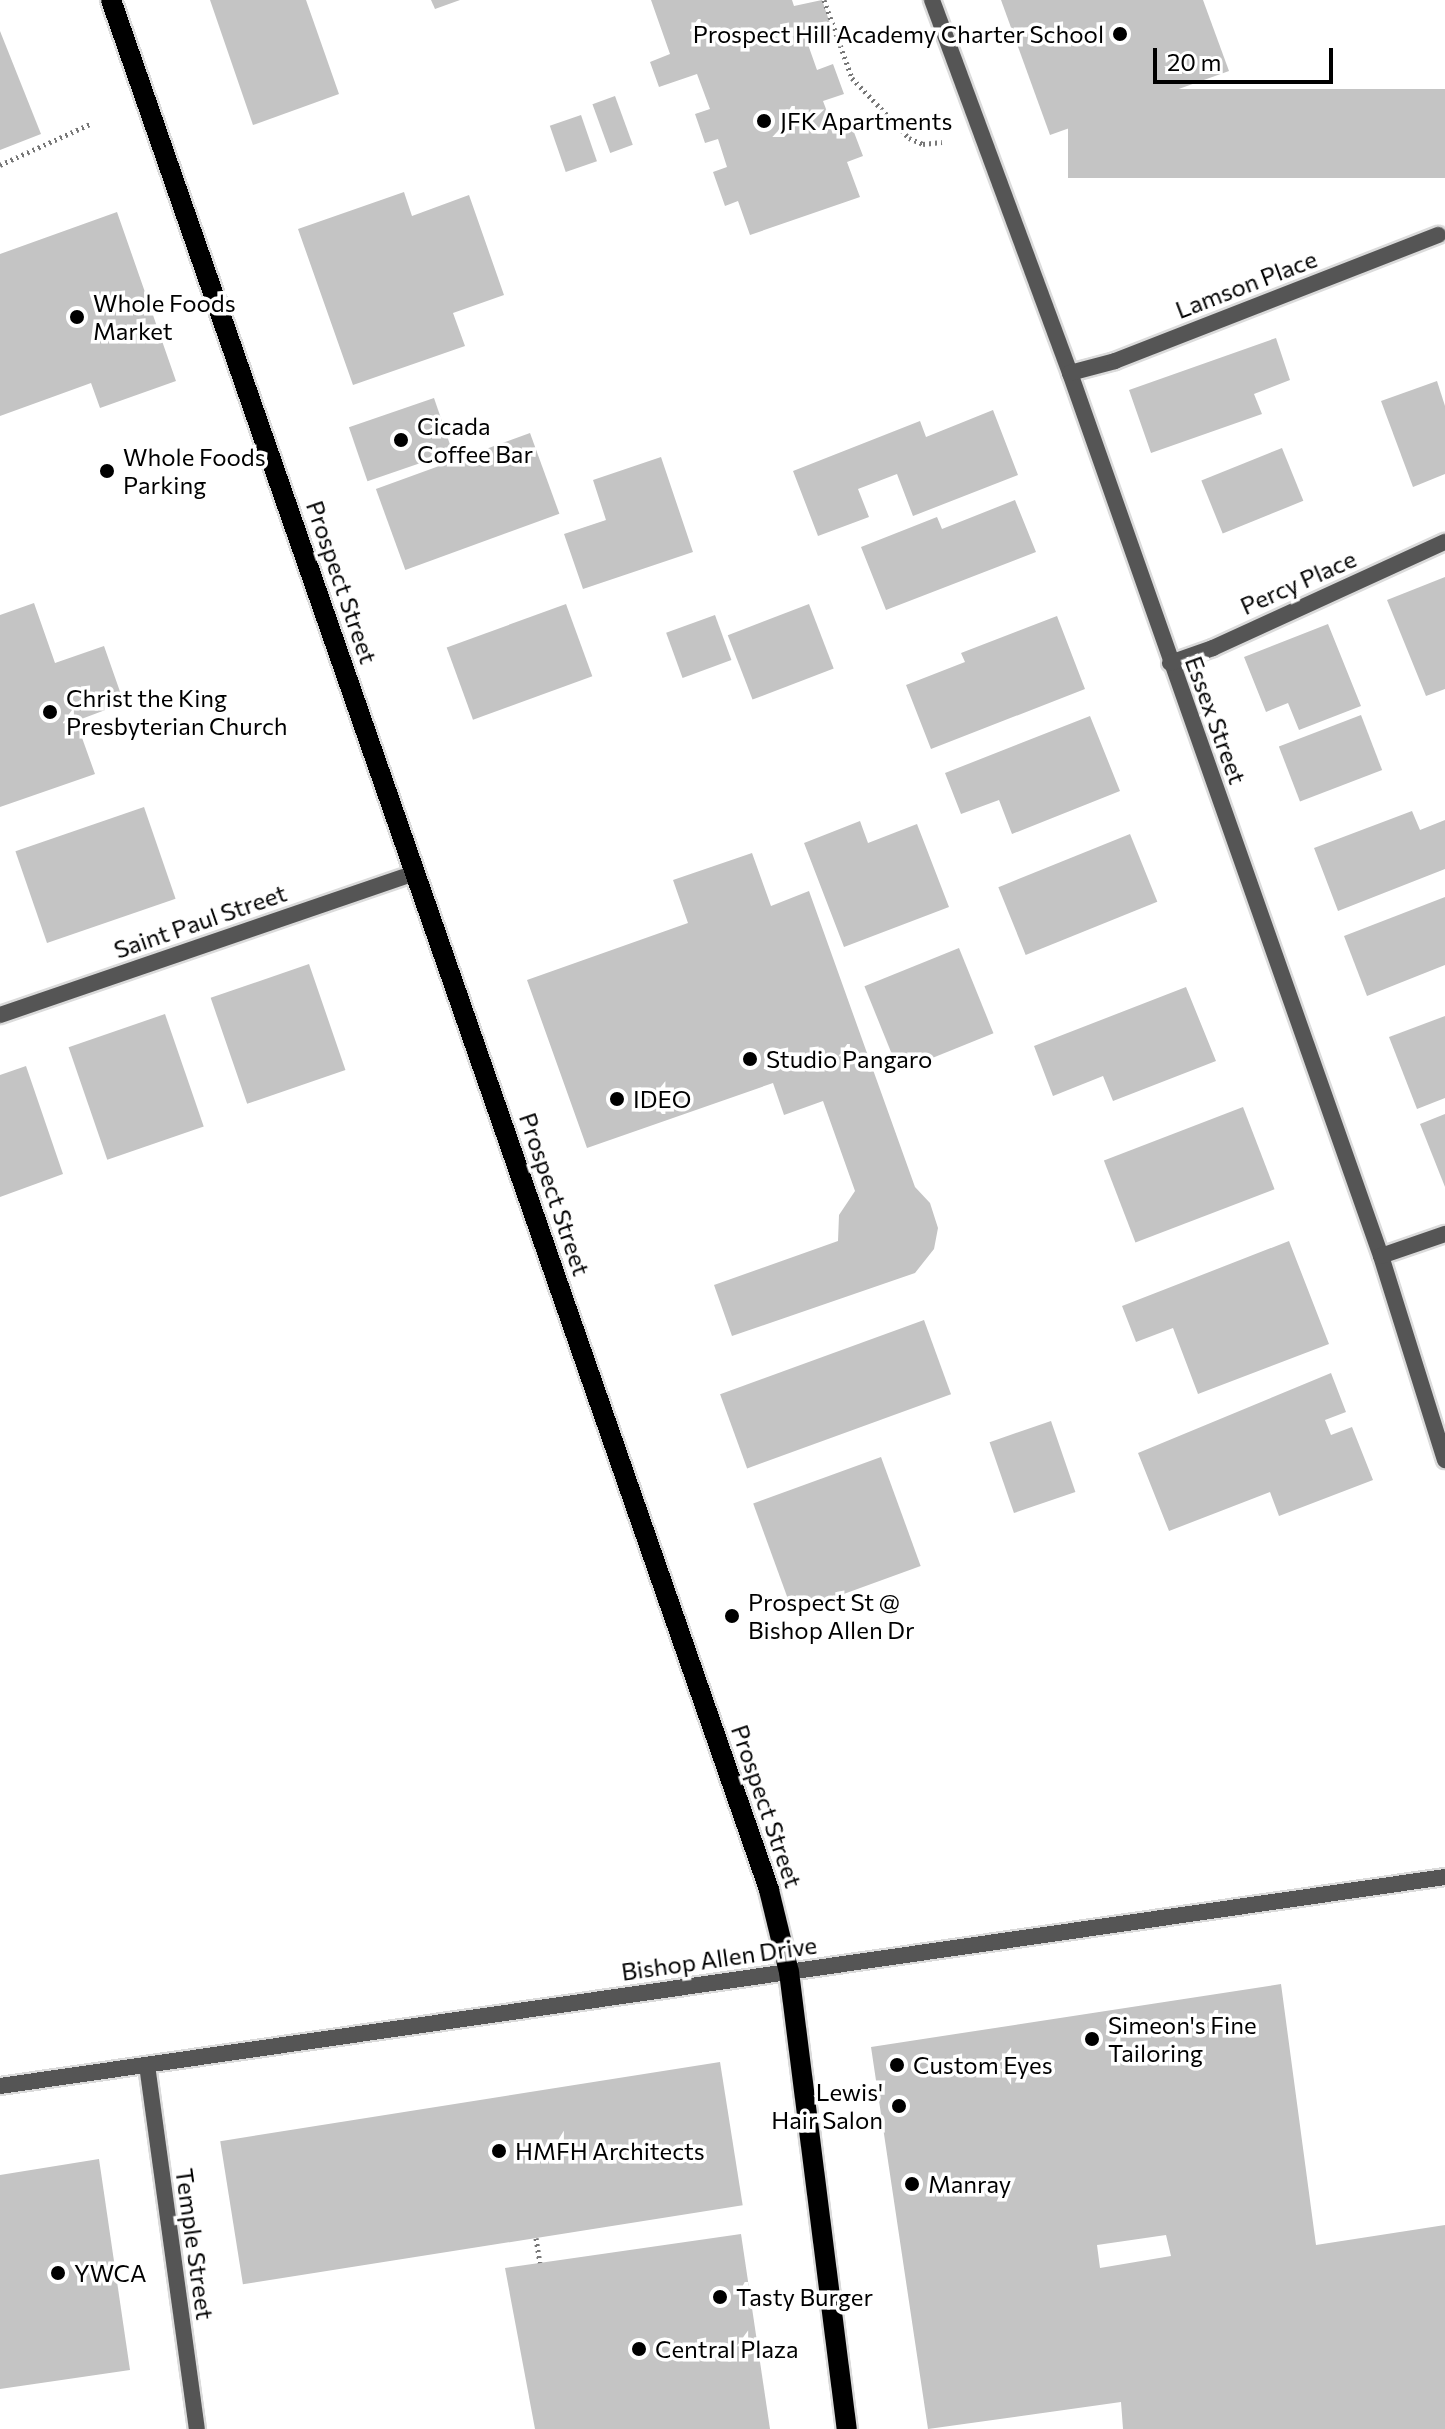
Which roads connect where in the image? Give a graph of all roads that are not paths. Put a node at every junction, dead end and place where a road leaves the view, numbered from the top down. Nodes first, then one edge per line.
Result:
1 (111, 0) edge
2 (932, 0) edge
3 (1438, 235) dead end
4 (1070, 373) junction
5 (1445, 542) edge
6 (1170, 663) junction
7 (415, 873) junction
8 (0, 1015) edge
9 (1445, 1234) edge
10 (1381, 1256) junction
11 (1445, 1460) edge
12 (1445, 1877) edge
13 (789, 1972) junction
14 (147, 2065) junction
15 (0, 2086) edge
16 (197, 2429) edge
17 (847, 2429) edge

1 - 7 main road, Prospect Street
2 - 4 street, Essex Street
3 - 4 street, Lamson Place
4 - 6 street, Essex Street
5 - 6 street, Percy Place
6 - 10 street, Essex Street
7 - 8 street, Saint Paul Street
7 - 13 main road, Prospect Street
9 - 10 street
10 - 11 street, Essex Street
12 - 13 street, Bishop Allen Drive
13 - 14 street, Bishop Allen Drive
13 - 17 main road, Prospect Street
14 - 15 street, Bishop Allen Drive
14 - 16 street, Temple Street

